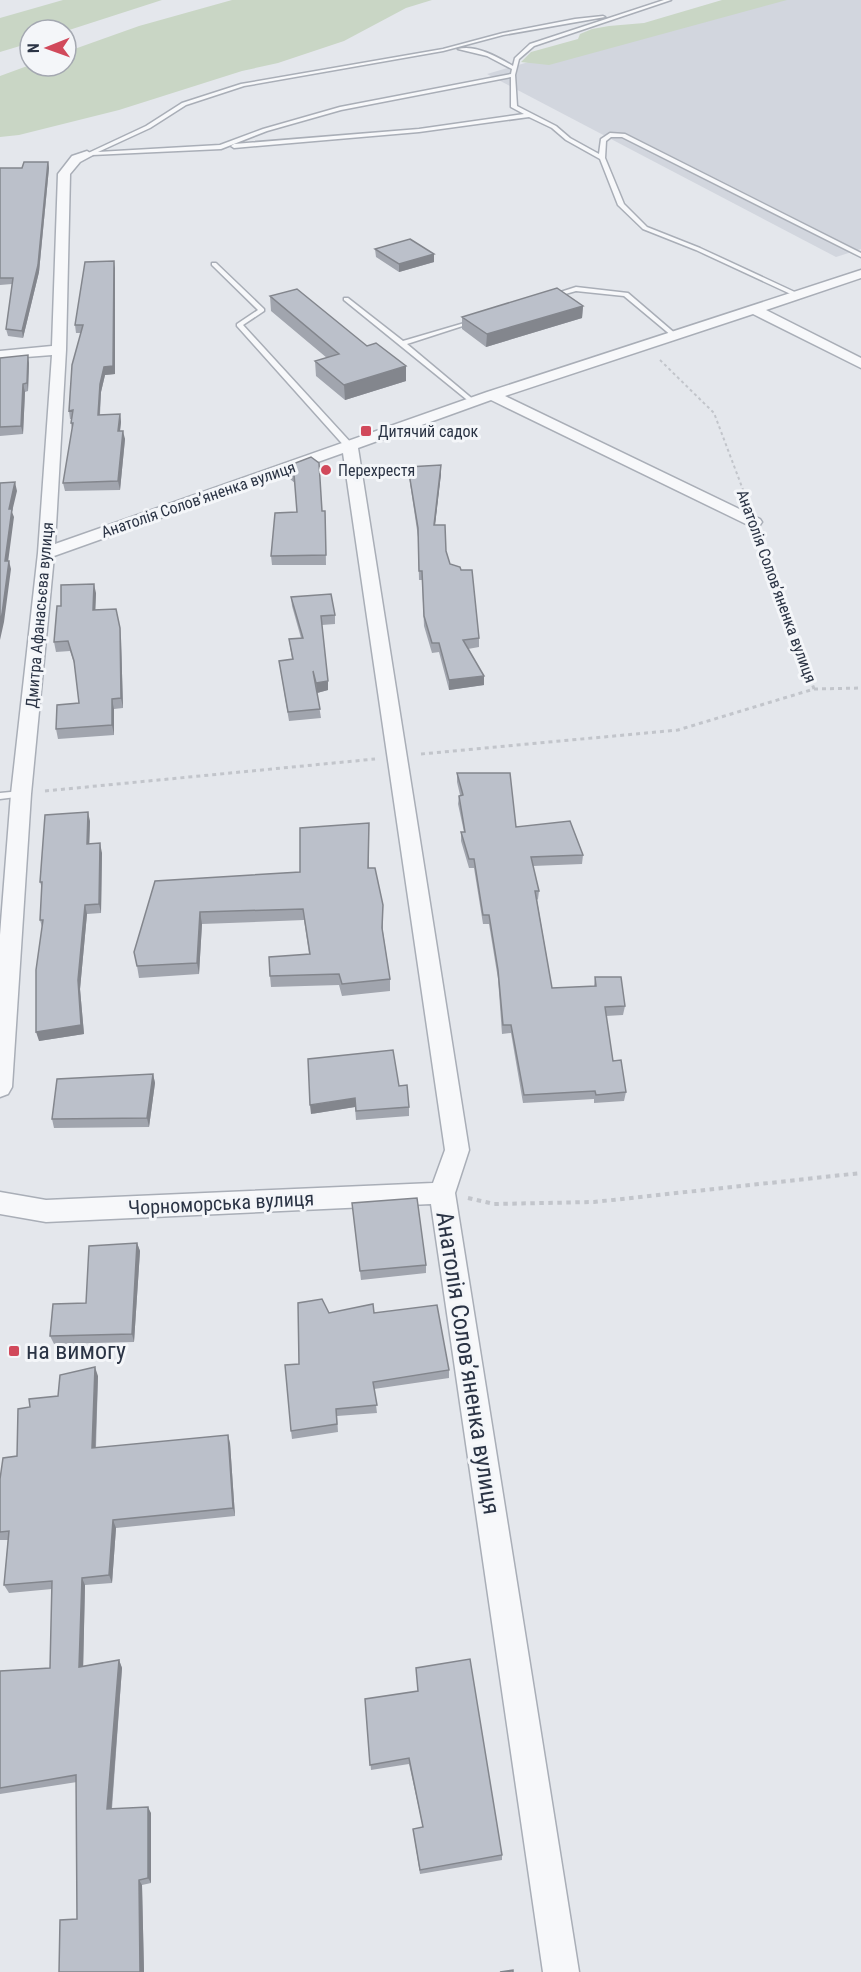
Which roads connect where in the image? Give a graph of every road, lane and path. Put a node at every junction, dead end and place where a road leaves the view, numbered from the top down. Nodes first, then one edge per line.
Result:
1 (669, 0) edge
2 (621, 16) junction
3 (446, 49) junction
4 (514, 72) junction
5 (529, 115) junction
6 (221, 147) junction
7 (87, 155) junction
8 (602, 158) junction
9 (861, 255) edge
10 (214, 264) dead end
11 (861, 274) edge
12 (797, 295) junction
13 (346, 299) dead end
14 (543, 299) edge
15 (754, 309) junction
16 (489, 316) edge
17 (674, 335) junction
18 (402, 343) junction
19 (644, 345) junction
20 (59, 350) junction
21 (0, 355) edge
22 (861, 364) edge
23 (492, 395) junction
24 (473, 402) junction
25 (350, 447) junction
26 (754, 522) junction
27 (46, 553) junction
28 (861, 688) edge
29 (814, 689) junction
30 (397, 757) junction
31 (21, 794) junction
32 (0, 796) edge
33 (0, 1087) edge
34 (861, 1173) edge
35 (442, 1193) junction
36 (0, 1203) edge
37 (561, 1972) edge

1 - 2 lane
2 - 3 lane
2 - 4 lane
3 - 4 lane
3 - 7 lane
4 - 5 lane
4 - 6 lane
5 - 6 lane
5 - 8 lane
6 - 7 lane
7 - 20 street, Дмитра Афанасьєва вулиця
8 - 9 lane
8 - 12 lane
10 - 25 lane
11 - 12 street, Анатолія Солов’яненка вулиця
12 - 15 street, Анатолія Солов’яненка вулиця
13 - 18 lane
14 - 17 lane
15 - 17 street, Анатолія Солов’яненка вулиця
15 - 22 street
16 - 18 lane
17 - 19 street, Анатолія Солов’яненка вулиця
18 - 24 lane
19 - 23 street, Анатолія Солов’яненка вулиця
19 - 26 path, Анатолія Солов’яненка вулиця
20 - 21 street
20 - 27 street, Дмитра Афанасьєва вулиця
23 - 24 street, Анатолія Солов’яненка вулиця
23 - 26 street
24 - 25 street, Анатолія Солов’яненка вулиця
25 - 27 street, Анатолія Солов’яненка вулиця
25 - 30 street, Анатолія Солов’яненка вулиця
26 - 29 path, Анатолія Солов’яненка вулиця
27 - 31 street, Дмитра Афанасьєва вулиця
28 - 29 path
29 - 30 path, Анатолія Солов’яненка вулиця
30 - 31 path
30 - 35 street, Анатолія Солов’яненка вулиця
31 - 32 lane
31 - 33 street, Дмитра Афанасьєва вулиця
34 - 35 path
35 - 36 street, Чорноморська вулиця
35 - 37 street, Анатолія Солов’яненка вулиця

